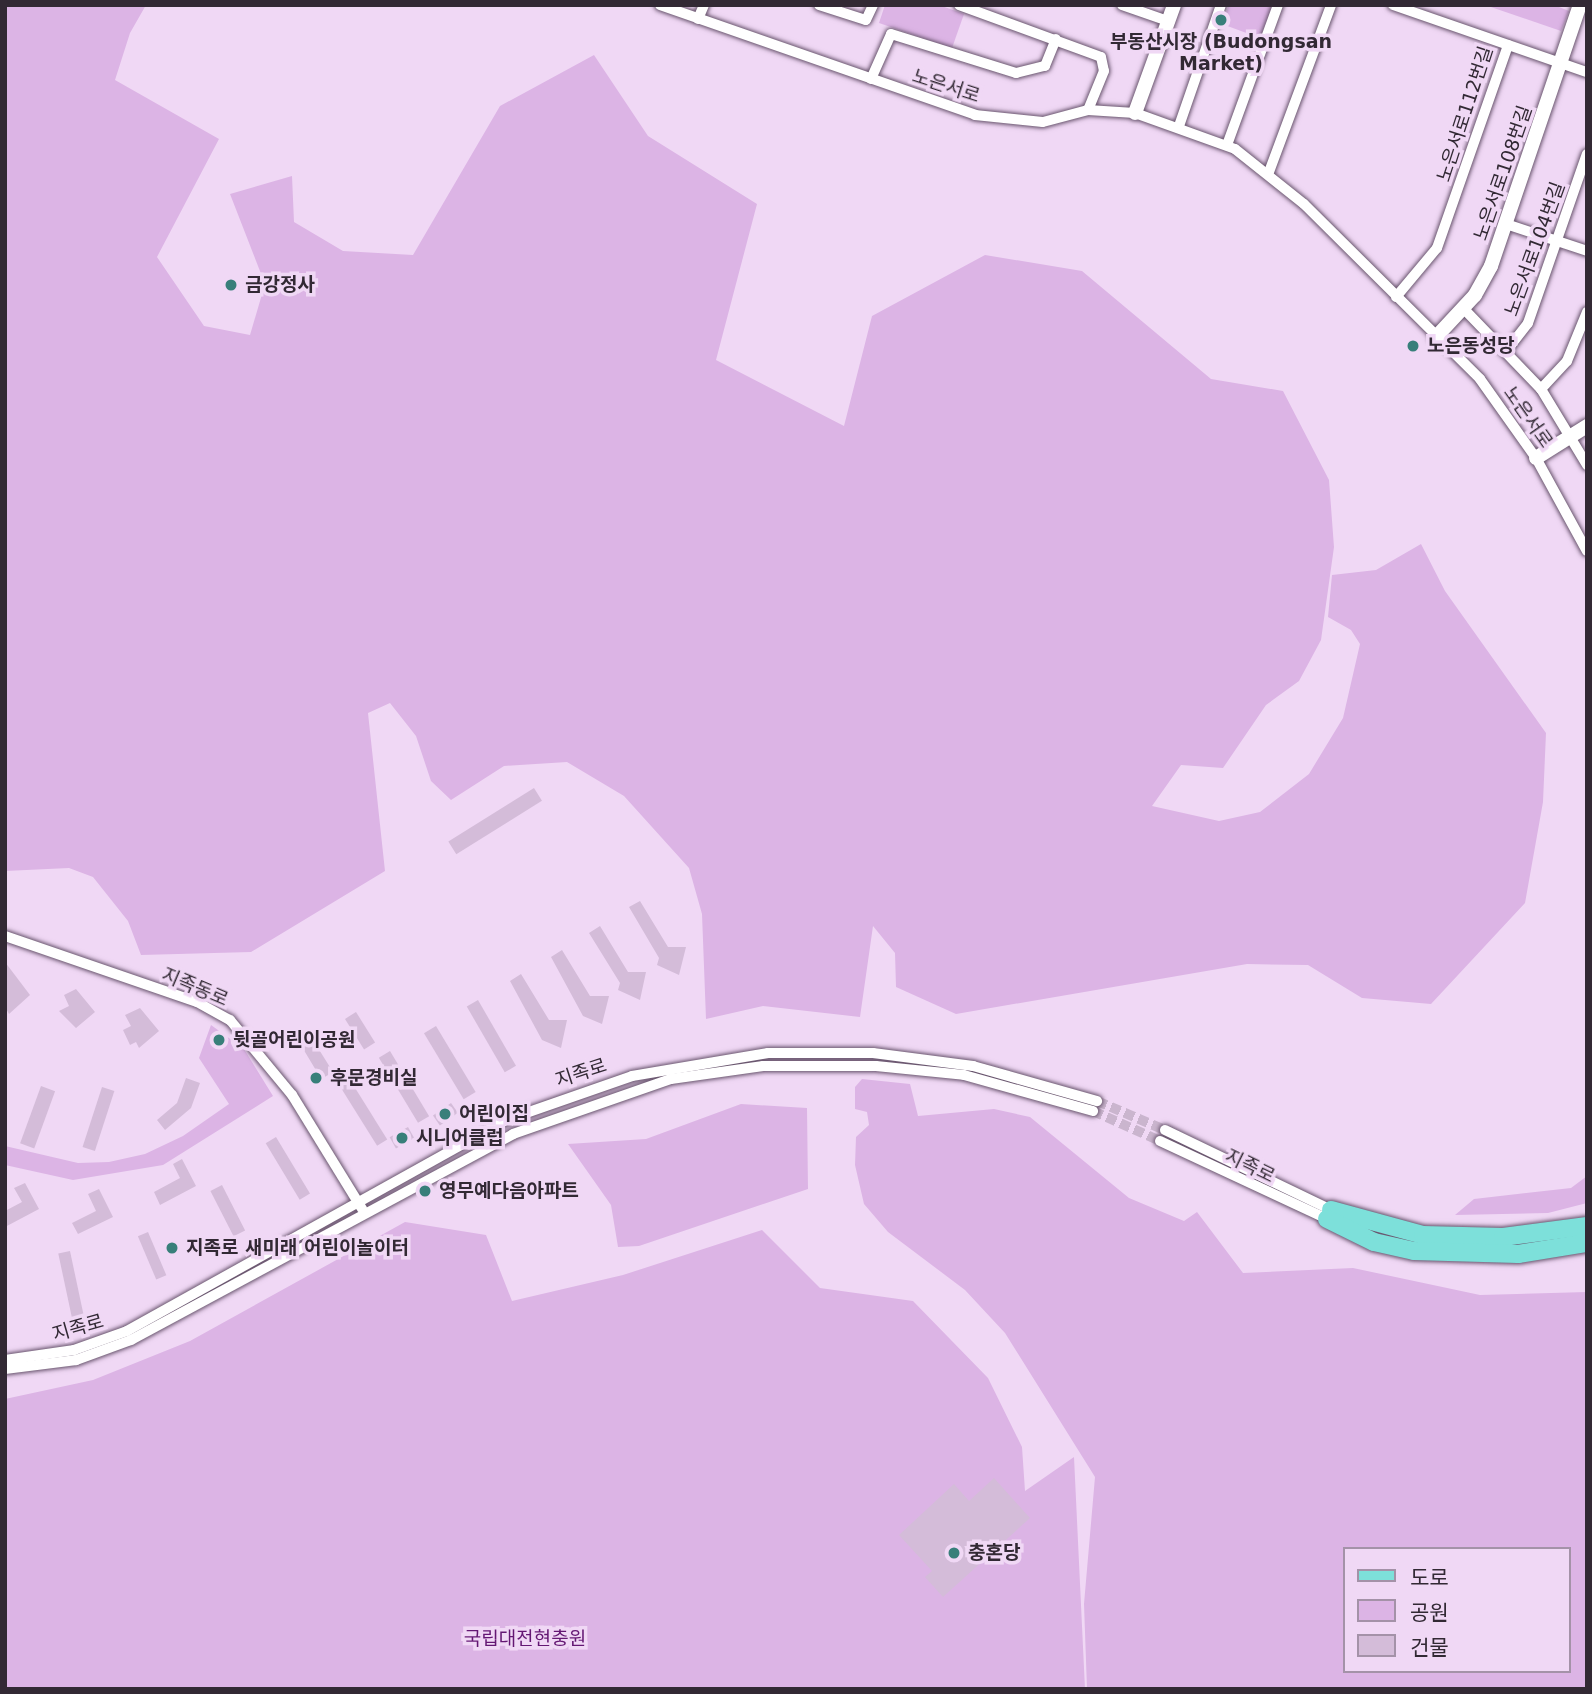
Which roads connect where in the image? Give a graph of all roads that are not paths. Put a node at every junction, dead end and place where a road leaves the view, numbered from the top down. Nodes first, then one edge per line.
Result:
1 (660, 5) edge
2 (704, 5) edge
3 (818, 5) edge
4 (873, 5) edge
5 (959, 5) edge
6 (1122, 5) edge
7 (1174, 5) edge
8 (1221, 5) edge
9 (1278, 5) edge
10 (1331, 5) edge
11 (1394, 5) edge
12 (1580, 5) edge
13 (698, 19) junction
14 (1168, 21) junction
15 (1056, 39) junction
16 (1508, 45) junction
17 (1562, 63) junction
18 (1587, 72) edge
19 (871, 79) junction
20 (1088, 110) junction
21 (1135, 113) junction
22 (1179, 126) junction
23 (1227, 145) junction
24 (1587, 154) edge
25 (1269, 173) junction
26 (1506, 223) junction
27 (1557, 241) junction
28 (1587, 251) edge
29 (1396, 297) junction
30 (1464, 309) junction
31 (1587, 312) edge
32 (1436, 337) junction
33 (1507, 350) junction
34 (1541, 389) junction
35 (1587, 426) edge
36 (1571, 438) junction
37 (1536, 458) junction
38 (1587, 465) edge
39 (1587, 551) edge
40 (5, 936) edge
41 (304, 1088) dead end
42 (292, 1095) junction
43 (1095, 1106) tunnel mouth
44 (1165, 1130) tunnel mouth
45 (1160, 1141) tunnel mouth
46 (361, 1207) junction
47 (1329, 1215) junction
48 (1587, 1219) edge
49 (1587, 1226) edge
50 (1587, 1234) edge
51 (1587, 1243) edge
52 (5, 1360) edge
53 (5, 1370) edge

1 - 13 street, 노은서로
2 - 13 street
3 - 4 street
5 - 15 street
6 - 14 street
7 - 14 street
8 - 22 street
9 - 23 street
10 - 25 street
11 - 16 street, 노은서로112번길
12 - 17 street, 노은서로108번길
13 - 19 street, 노은서로
14 - 21 street
15 - 19 street
15 - 20 street
16 - 17 street
16 - 29 street, 노은서로112번길
17 - 18 street
17 - 26 street, 노은서로108번길
19 - 20 street, 노은서로
20 - 21 street, 노은서로
21 - 22 street, 노은서로
22 - 23 street, 노은서로
23 - 25 street, 노은서로
24 - 27 street, 노은서로104번길
25 - 29 street, 노은서로
26 - 27 street
26 - 30 street, 노은서로108번길
27 - 28 street
27 - 33 street, 노은서로104번길
29 - 32 street, 노은서로
30 - 32 street, 노은서로108번길
30 - 33 street
31 - 34 street
32 - 37 street, 노은서로
33 - 34 street
34 - 36 street
35 - 36 street
36 - 37 street
36 - 38 street
37 - 39 street, 노은서로
40 - 42 street, 지족동로
41 - 42 street
42 - 46 street, 지족동로
43 - 46 street, 지족로
44 - 47 street, 지족로
45 - 47 street, 지족로
46 - 52 street, 지족로
46 - 53 street, 지족로
47 - 48 main road
47 - 49 main road
47 - 50 main road
47 - 51 main road

